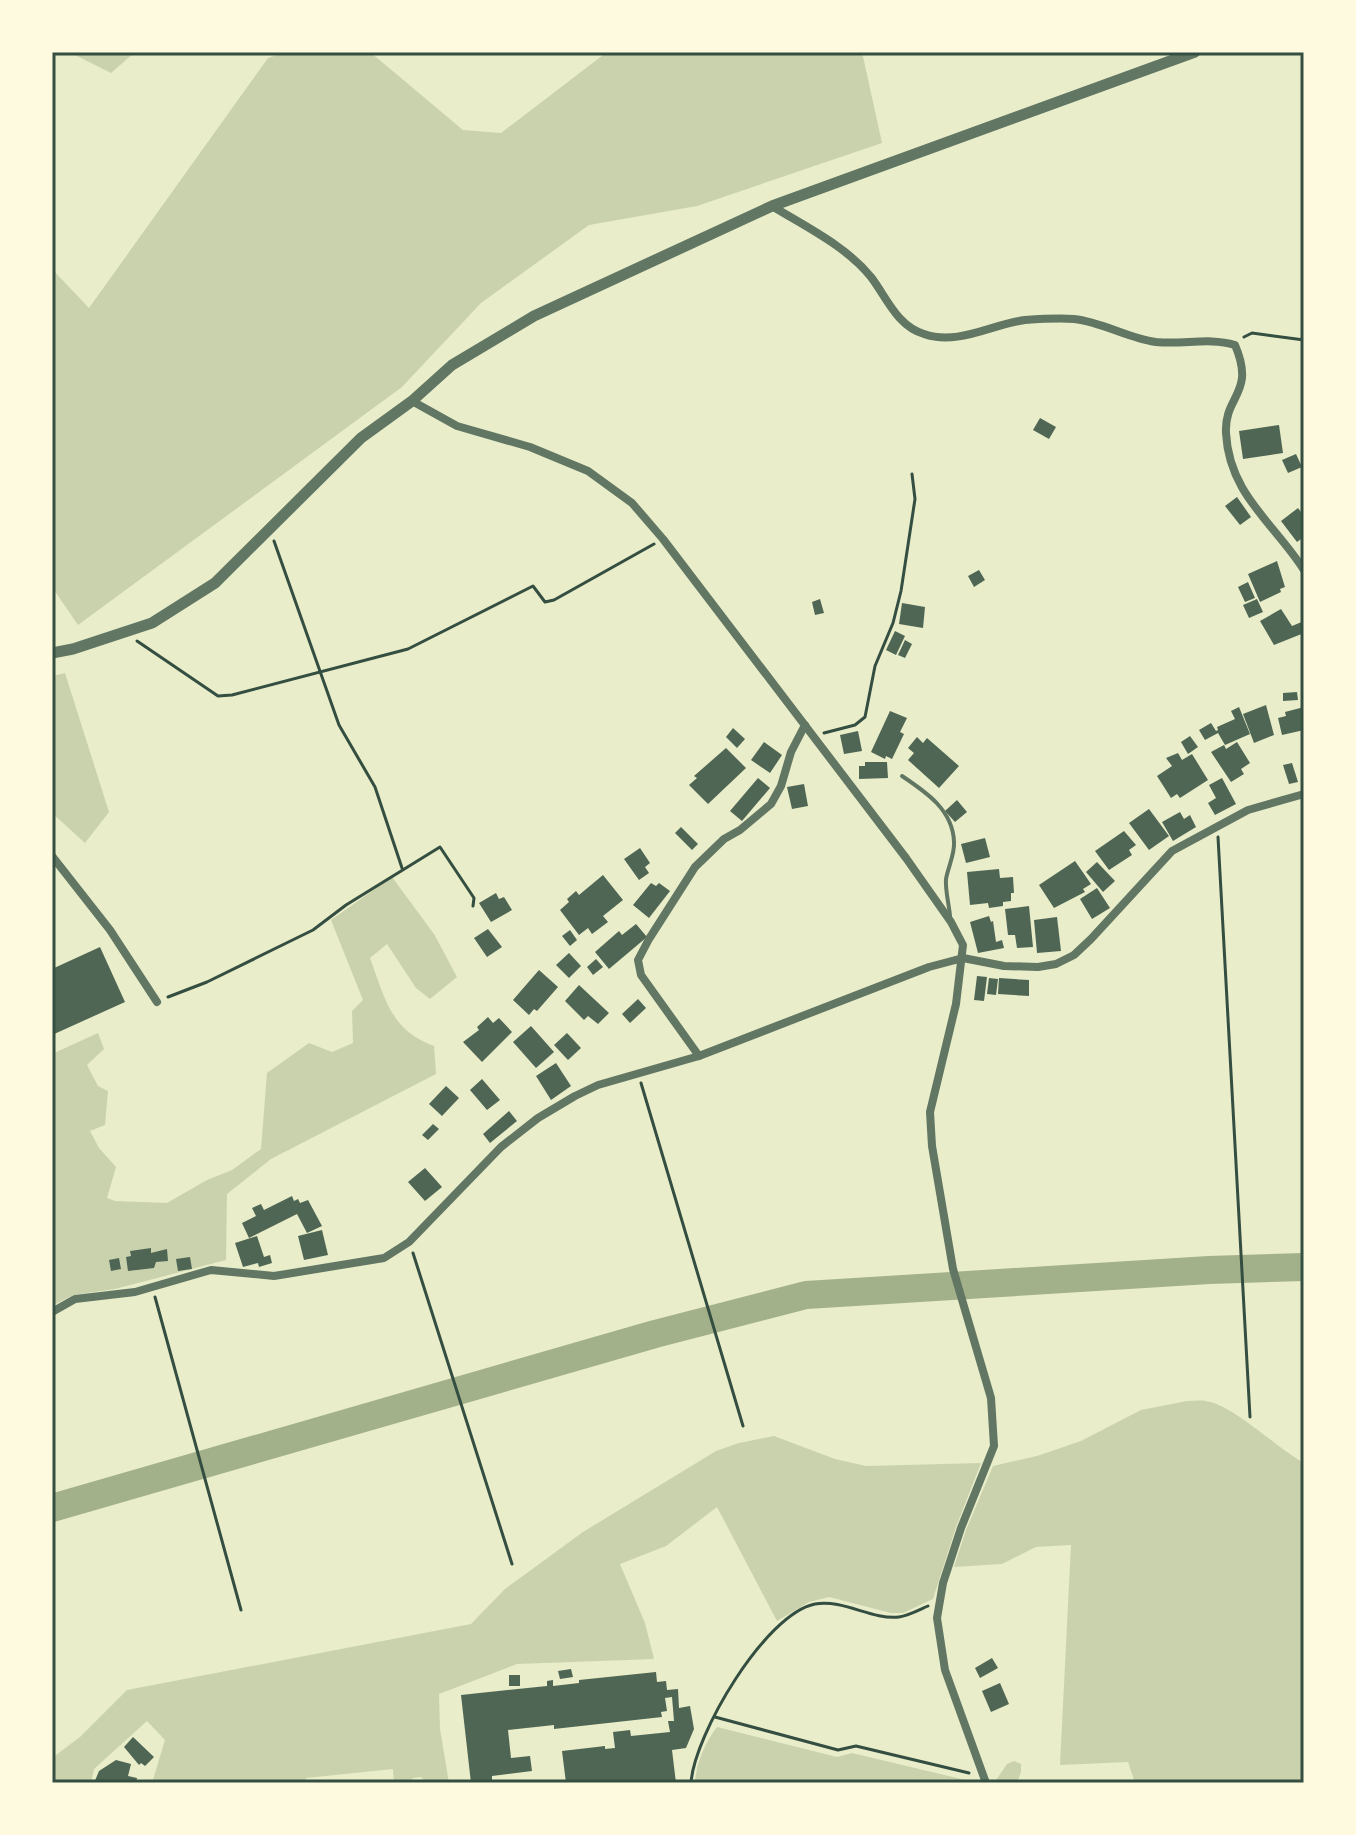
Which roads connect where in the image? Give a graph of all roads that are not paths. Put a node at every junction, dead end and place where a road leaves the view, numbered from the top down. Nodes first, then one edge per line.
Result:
1 (1190, 53) edge
2 (772, 206) junction
3 (412, 401) junction
4 (1304, 570) edge
5 (52, 653) edge
6 (805, 725) junction
7 (902, 776) dead end
8 (1304, 794) edge
9 (52, 856) edge
10 (951, 922) junction
11 (963, 958) junction
12 (157, 1002) road end
13 (699, 1056) junction
14 (52, 1312) edge
15 (986, 1783) edge

1 - 2 street
2 - 3 street
2 - 4 street
3 - 5 street
3 - 6 street
6 - 10 street
6 - 13 street
7 - 10 lane
8 - 11 street
9 - 12 street
10 - 11 street
11 - 13 street
11 - 15 street
13 - 14 street

